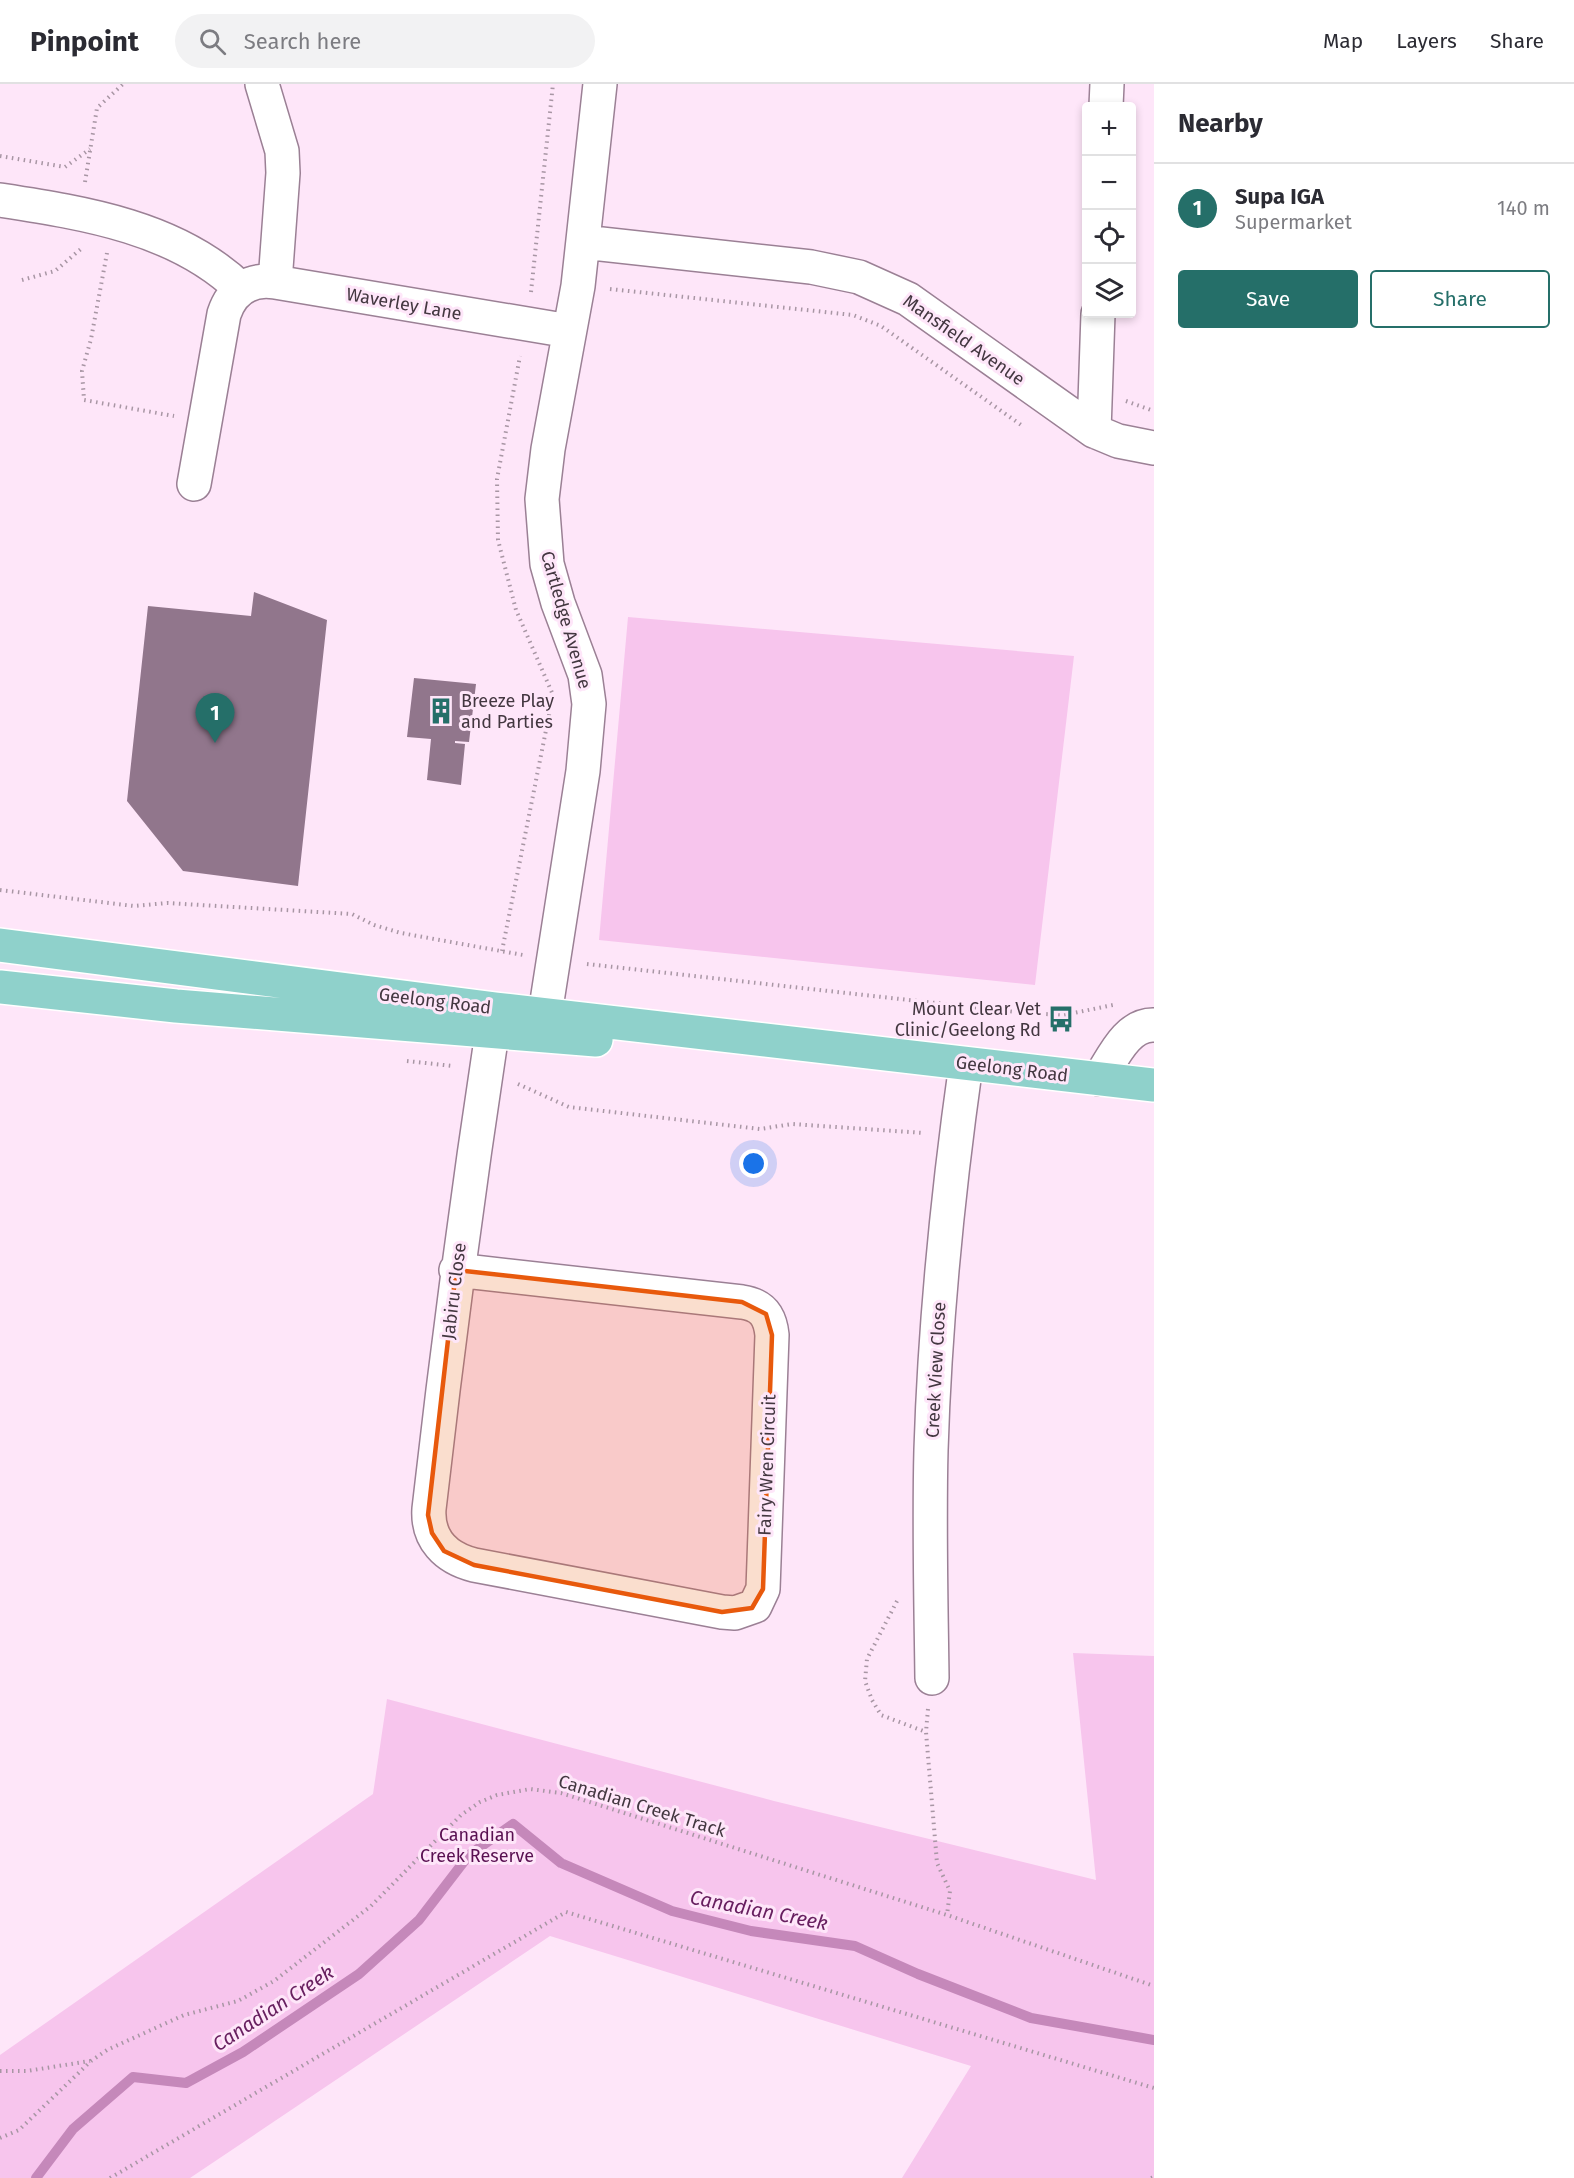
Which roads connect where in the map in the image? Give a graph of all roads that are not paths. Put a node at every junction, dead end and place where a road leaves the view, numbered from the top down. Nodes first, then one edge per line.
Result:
1 (262, 84) edge
2 (600, 84) edge
3 (1107, 84) edge
4 (1106, 102) edge
5 (0, 200) edge
6 (583, 242) junction
7 (275, 282) junction
8 (241, 289) junction
9 (1098, 318) edge
10 (569, 331) junction
11 (1094, 431) junction
12 (1154, 448) edge
13 (194, 484) dead end
14 (0, 945) edge
15 (0, 987) edge
16 (494, 1021) junction
17 (1154, 1025) edge
18 (544, 1026) junction
19 (966, 1064) junction
20 (1099, 1079) junction
21 (1154, 1086) edge
22 (456, 1270) junction
23 (440, 1548) joint
24 (932, 1678) road end

1 - 7 street
2 - 6 street, Cartledge Avenue
3 - 4 street
5 - 8 street
6 - 10 street, Cartledge Avenue
6 - 11 street, Mansfield Avenue
7 - 8 street, Waverley Lane
7 - 10 street, Waverley Lane
8 - 13 street
9 - 11 street
10 - 18 street, Cartledge Avenue
11 - 12 street, Mansfield Avenue
14 - 16 main road, Geelong Road
15 - 16 main road, Geelong Road
16 - 18 main road, Geelong Road
16 - 22 street, Jabiru Close
17 - 20 street
18 - 19 main road, Geelong Road
19 - 20 main road, Geelong Road
19 - 24 street, Creek View Close
20 - 21 main road, Geelong Road
22 - 23 street, Jabiru Close
22 - 23 street, Fairy Wren Circuit

